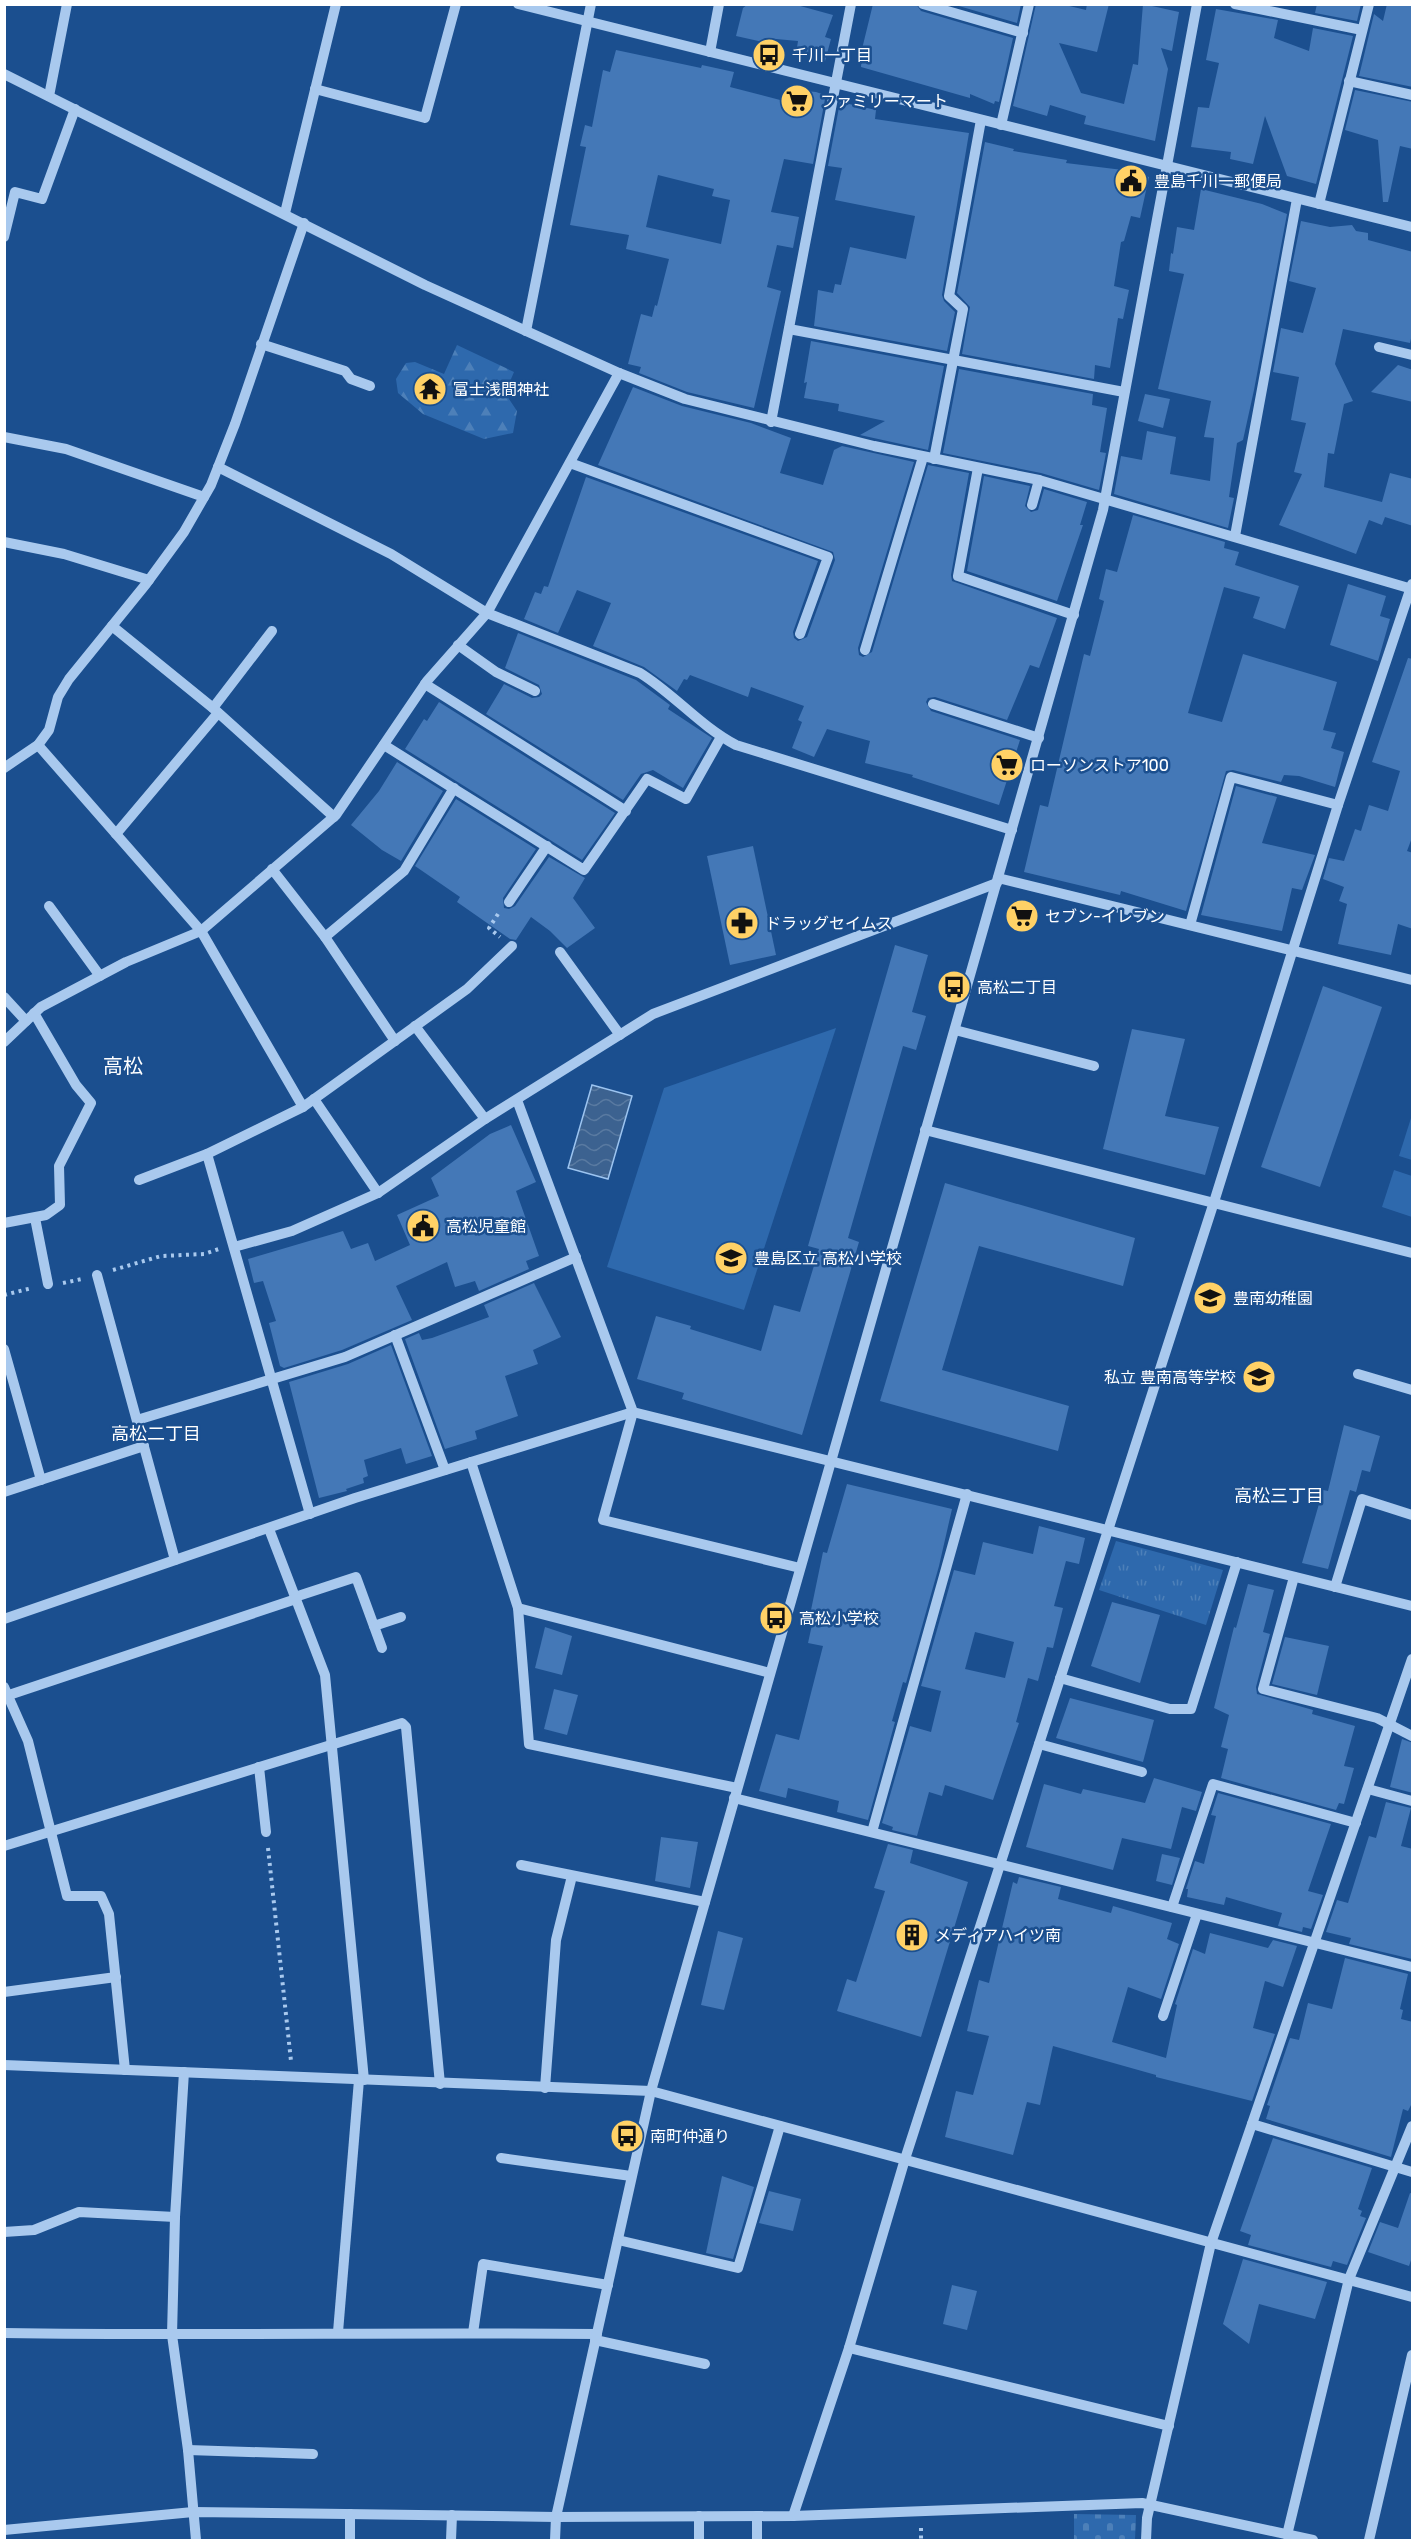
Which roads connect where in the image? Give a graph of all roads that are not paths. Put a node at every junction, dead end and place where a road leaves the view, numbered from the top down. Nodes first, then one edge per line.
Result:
1 (67, 4) edge
2 (336, 4) edge
3 (456, 4) edge
4 (518, 4) edge
5 (591, 4) edge
6 (719, 4) edge
7 (851, 4) edge
8 (923, 4) edge
9 (1029, 4) edge
10 (1197, 4) edge
11 (1235, 4) edge
12 (1369, 4) edge
13 (587, 22) junction
14 (1362, 30) junction
15 (1023, 33) junction
16 (710, 52) junction
17 (4, 74) edge
18 (1349, 81) junction
19 (835, 83) junction
20 (315, 89) junction
21 (1413, 95) edge
22 (49, 96) junction
23 (75, 109) junction
24 (981, 120) junction
25 (1001, 125) junction
26 (1167, 166) junction
27 (1297, 199) junction
28 (1319, 204) junction
29 (285, 213) junction
30 (304, 223) junction
31 (1413, 227) edge
32 (4, 237) edge
33 (789, 329) junction
34 (526, 331) junction
35 (261, 344) junction
36 (1379, 347) dead end
37 (1413, 355) edge
38 (953, 359) junction
39 (620, 373) junction
40 (370, 386) dead end
41 (1124, 392) junction
42 (771, 422) junction
43 (4, 437) edge
44 (928, 458) junction
45 (570, 463) junction
46 (218, 467) junction
47 (978, 468) junction
48 (1040, 480) junction
49 (204, 497) junction
50 (1104, 500) junction
51 (1032, 505) dead end
52 (1234, 536) junction
53 (4, 542) edge
54 (149, 580) junction
55 (1412, 587) edge
56 (487, 613) junction
57 (1074, 615) junction
58 (112, 626) junction
59 (272, 631) dead end
60 (800, 634) dead end
61 (458, 645) junction
62 (865, 651) dead end
63 (425, 684) junction
64 (535, 691) dead end
65 (933, 704) dead end
66 (215, 711) junction
67 (721, 737) junction
68 (1039, 738) junction
69 (38, 745) junction
70 (384, 745) junction
71 (4, 768) edge
72 (454, 788) junction
73 (1338, 805) junction
74 (626, 810) junction
75 (334, 817) junction
76 (1012, 830) junction
77 (116, 834) junction
78 (547, 846) junction
79 (272, 869) junction
80 (998, 881) junction
81 (509, 902) road end
82 (49, 906) dead end
83 (1190, 925) junction
84 (201, 931) junction
85 (325, 937) junction
86 (512, 946) road end
87 (1294, 950) junction
88 (560, 952) dead end
89 (100, 976) junction
90 (1413, 980) edge
91 (4, 998) edge
92 (30, 1017) junction
93 (415, 1026) junction
94 (955, 1030) junction
95 (620, 1035) junction
96 (395, 1041) junction
97 (4, 1042) edge
98 (1094, 1066) dead end
99 (314, 1099) junction
100 (518, 1100) junction
101 (303, 1107) junction
102 (485, 1119) junction
103 (925, 1130) junction
104 (207, 1154) junction
105 (139, 1180) dead end
106 (378, 1193) junction
107 (1214, 1202) junction
108 (35, 1218) junction
109 (4, 1223) edge
110 (232, 1245) junction
111 (1413, 1253) edge
112 (576, 1257) junction
113 (96, 1275) road end
114 (48, 1284) road end
115 (394, 1335) junction
116 (4, 1349) edge
117 (1358, 1374) dead end
118 (270, 1381) junction
119 (1413, 1390) edge
120 (633, 1412) junction
121 (137, 1420) junction
122 (144, 1446) junction
123 (830, 1460) junction
124 (471, 1462) junction
125 (445, 1470) junction
126 (41, 1480) junction
127 (4, 1492) edge
128 (967, 1494) junction
129 (310, 1514) junction
130 (1413, 1515) edge
131 (269, 1529) junction
132 (1108, 1529) junction
133 (176, 1560) junction
134 (1237, 1562) junction
135 (800, 1568) junction
136 (1294, 1576) junction
137 (1335, 1587) junction
138 (295, 1598) junction
139 (1413, 1606) edge
140 (518, 1608) junction
141 (401, 1617) dead end
142 (4, 1619) edge
143 (374, 1626) junction
144 (382, 1647) dead end
145 (1413, 1659) edge
146 (770, 1673) junction
147 (1060, 1678) junction
148 (7, 1691) edge
149 (1390, 1726) junction
150 (1413, 1736) edge
151 (1039, 1744) junction
152 (330, 1745) junction
153 (259, 1767) junction
154 (1142, 1772) dead end
155 (1368, 1789) junction
156 (736, 1793) junction
157 (1413, 1801) edge
158 (1356, 1823) junction
159 (266, 1832) road end
160 (872, 1832) junction
161 (53, 1833) junction
162 (4, 1846) edge
163 (1000, 1864) junction
164 (521, 1865) dead end
165 (572, 1876) junction
166 (705, 1902) junction
167 (1172, 1907) junction
168 (1197, 1914) junction
169 (1314, 1944) junction
170 (1413, 1967) edge
171 (116, 1977) junction
172 (4, 1992) edge
173 (1163, 2016) dead end
174 (4, 2065) edge
175 (125, 2070) junction
176 (184, 2072) junction
177 (362, 2080) junction
178 (440, 2084) junction
179 (545, 2088) junction
180 (651, 2091) junction
181 (1252, 2124) junction
182 (780, 2126) junction
183 (1413, 2126) edge
184 (501, 2158) dead end
185 (904, 2159) junction
186 (1395, 2166) junction
187 (1413, 2172) edge
188 (631, 2176) junction
189 (175, 2217) junction
190 (4, 2232) edge
191 (618, 2240) junction
192 (1211, 2243) junction
193 (1349, 2279) junction
194 (608, 2285) junction
195 (1413, 2297) edge
196 (338, 2332) junction
197 (4, 2333) edge
198 (473, 2333) junction
199 (172, 2335) junction
200 (596, 2337) junction
201 (849, 2348) junction
202 (1413, 2355) edge
203 (705, 2364) dead end
204 (1168, 2426) junction
205 (188, 2450) junction
206 (313, 2454) dead end
207 (1151, 2505) junction
208 (193, 2512) junction
209 (350, 2514) junction
210 (452, 2515) junction
211 (699, 2516) junction
212 (757, 2516) junction
213 (793, 2516) junction
214 (556, 2517) junction
215 (4, 2530) edge
216 (1291, 2537) edge
217 (196, 2541) edge
218 (351, 2541) edge
219 (451, 2541) edge
220 (555, 2541) edge
221 (699, 2541) edge
222 (757, 2541) edge
223 (1146, 2541) edge
224 (1312, 2541) edge
225 (1369, 2541) edge

1 - 22 street
2 - 20 street
3 - 20 street
4 - 13 street
5 - 13 street
6 - 16 street
7 - 19 street
8 - 15 street
9 - 15 street
10 - 26 street
11 - 14 street
12 - 14 street
13 - 16 street
13 - 34 street
14 - 18 street
15 - 25 street
16 - 19 street
17 - 22 street
18 - 21 street
18 - 28 street
19 - 24 street
19 - 33 street
20 - 29 street
22 - 23 street
23 - 29 street
23 - 32 street
24 - 25 street
24 - 38 street
25 - 26 street
26 - 27 street
26 - 41 street
27 - 28 street
27 - 52 street
28 - 31 street
29 - 30 street
30 - 34 street
30 - 35 street
33 - 38 street
33 - 42 street
34 - 39 street
35 - 40 street
35 - 46 street
36 - 37 street
38 - 41 street
38 - 44 street
39 - 42 street
39 - 45 street
41 - 50 street
42 - 44 street
43 - 49 street
44 - 47 street
44 - 62 street
45 - 56 street
45 - 60 street
46 - 49 street
46 - 56 street
47 - 48 street
47 - 57 street
48 - 50 street
48 - 51 street
49 - 54 street
50 - 52 street
50 - 57 street
52 - 55 street
53 - 54 street
54 - 58 street
55 - 73 street
56 - 61 street
56 - 67 street
57 - 68 street
58 - 66 street
58 - 69 street
59 - 66 street
61 - 63 street
61 - 64 street
63 - 70 street
63 - 74 street
65 - 68 street
66 - 75 street
66 - 77 street
67 - 74 street
67 - 76 street
68 - 76 street
69 - 71 street
69 - 77 street
70 - 72 street
70 - 75 street
72 - 78 street
72 - 85 street
73 - 83 street
73 - 87 street
74 - 78 street
75 - 79 street
76 - 80 street
77 - 84 street
78 - 81 street
79 - 84 street
79 - 85 street
80 - 83 street
80 - 94 street
80 - 95 street
82 - 89 street
83 - 87 street
84 - 89 street
84 - 101 street
85 - 96 street
86 - 93 street
87 - 90 street
87 - 107 street
88 - 95 street
89 - 92 street
91 - 92 street
92 - 97 street
92 - 108 street
93 - 96 street
93 - 102 street
94 - 98 street
94 - 103 street
95 - 100 street
96 - 99 street
99 - 101 street
99 - 106 street
100 - 102 street
100 - 112 street
101 - 104 street
102 - 106 street
103 - 107 street
103 - 123 street
104 - 105 street
104 - 110 street
106 - 110 street
107 - 111 street
107 - 132 street
108 - 109 street
108 - 114 street
110 - 118 street
112 - 115 street
112 - 120 street
113 - 121 street
115 - 118 street
115 - 125 street
116 - 126 street
117 - 119 street
118 - 121 street
118 - 129 street
120 - 123 street
120 - 124 street
120 - 135 street
121 - 122 street
122 - 126 street
122 - 133 street
123 - 128 street
123 - 135 street
124 - 125 street
124 - 140 street
125 - 129 street
126 - 127 street
128 - 132 street
128 - 160 street
129 - 131 street
130 - 137 street
131 - 133 street
131 - 138 street
132 - 134 street
132 - 147 street
133 - 142 street
134 - 136 street
134 - 147 street
135 - 146 street
136 - 137 street
136 - 149 street
137 - 139 street
138 - 143 street
138 - 148 street
138 - 152 street
140 - 146 street
140 - 156 street
141 - 143 street
143 - 144 street
145 - 149 street
146 - 156 street
147 - 151 street
148 - 161 street
149 - 150 street
149 - 155 street
151 - 154 street
151 - 163 street
152 - 153 street
152 - 177 street
152 - 178 street
153 - 159 street
153 - 161 street
155 - 157 street
155 - 158 street
156 - 160 street
156 - 166 street
158 - 167 street
158 - 169 street
160 - 163 street
161 - 162 street
161 - 171 street
163 - 167 street
163 - 185 street
164 - 165 street
165 - 166 street
165 - 179 street
166 - 180 street
167 - 168 street
168 - 169 street
168 - 173 street
169 - 170 street
169 - 181 street
171 - 172 street
171 - 175 street
174 - 175 street
175 - 176 street
176 - 177 street
176 - 189 street
177 - 178 street
177 - 196 street
178 - 179 street
179 - 180 street
180 - 182 street
180 - 188 street
181 - 186 street
181 - 192 street
182 - 185 street
182 - 191 street
183 - 186 street
184 - 188 street
185 - 192 street
185 - 201 street
186 - 187 street
186 - 193 street
188 - 191 street
189 - 190 street
189 - 199 street
191 - 194 street
192 - 193 street
192 - 204 street
193 - 195 street
193 - 216 street
194 - 198 street
194 - 200 street
196 - 198 street
196 - 199 street
197 - 199 street
198 - 200 street
199 - 205 street
200 - 203 street
200 - 214 street
201 - 204 street
201 - 213 street
202 - 225 street
204 - 207 street
205 - 206 street
205 - 208 street
207 - 213 street
207 - 216 street
207 - 223 street
208 - 209 street
208 - 215 street
208 - 217 street
209 - 210 street
209 - 218 street
210 - 214 street
210 - 219 street
211 - 212 street
211 - 214 street
211 - 221 street
212 - 213 street
212 - 222 street
214 - 220 street
216 - 224 street

